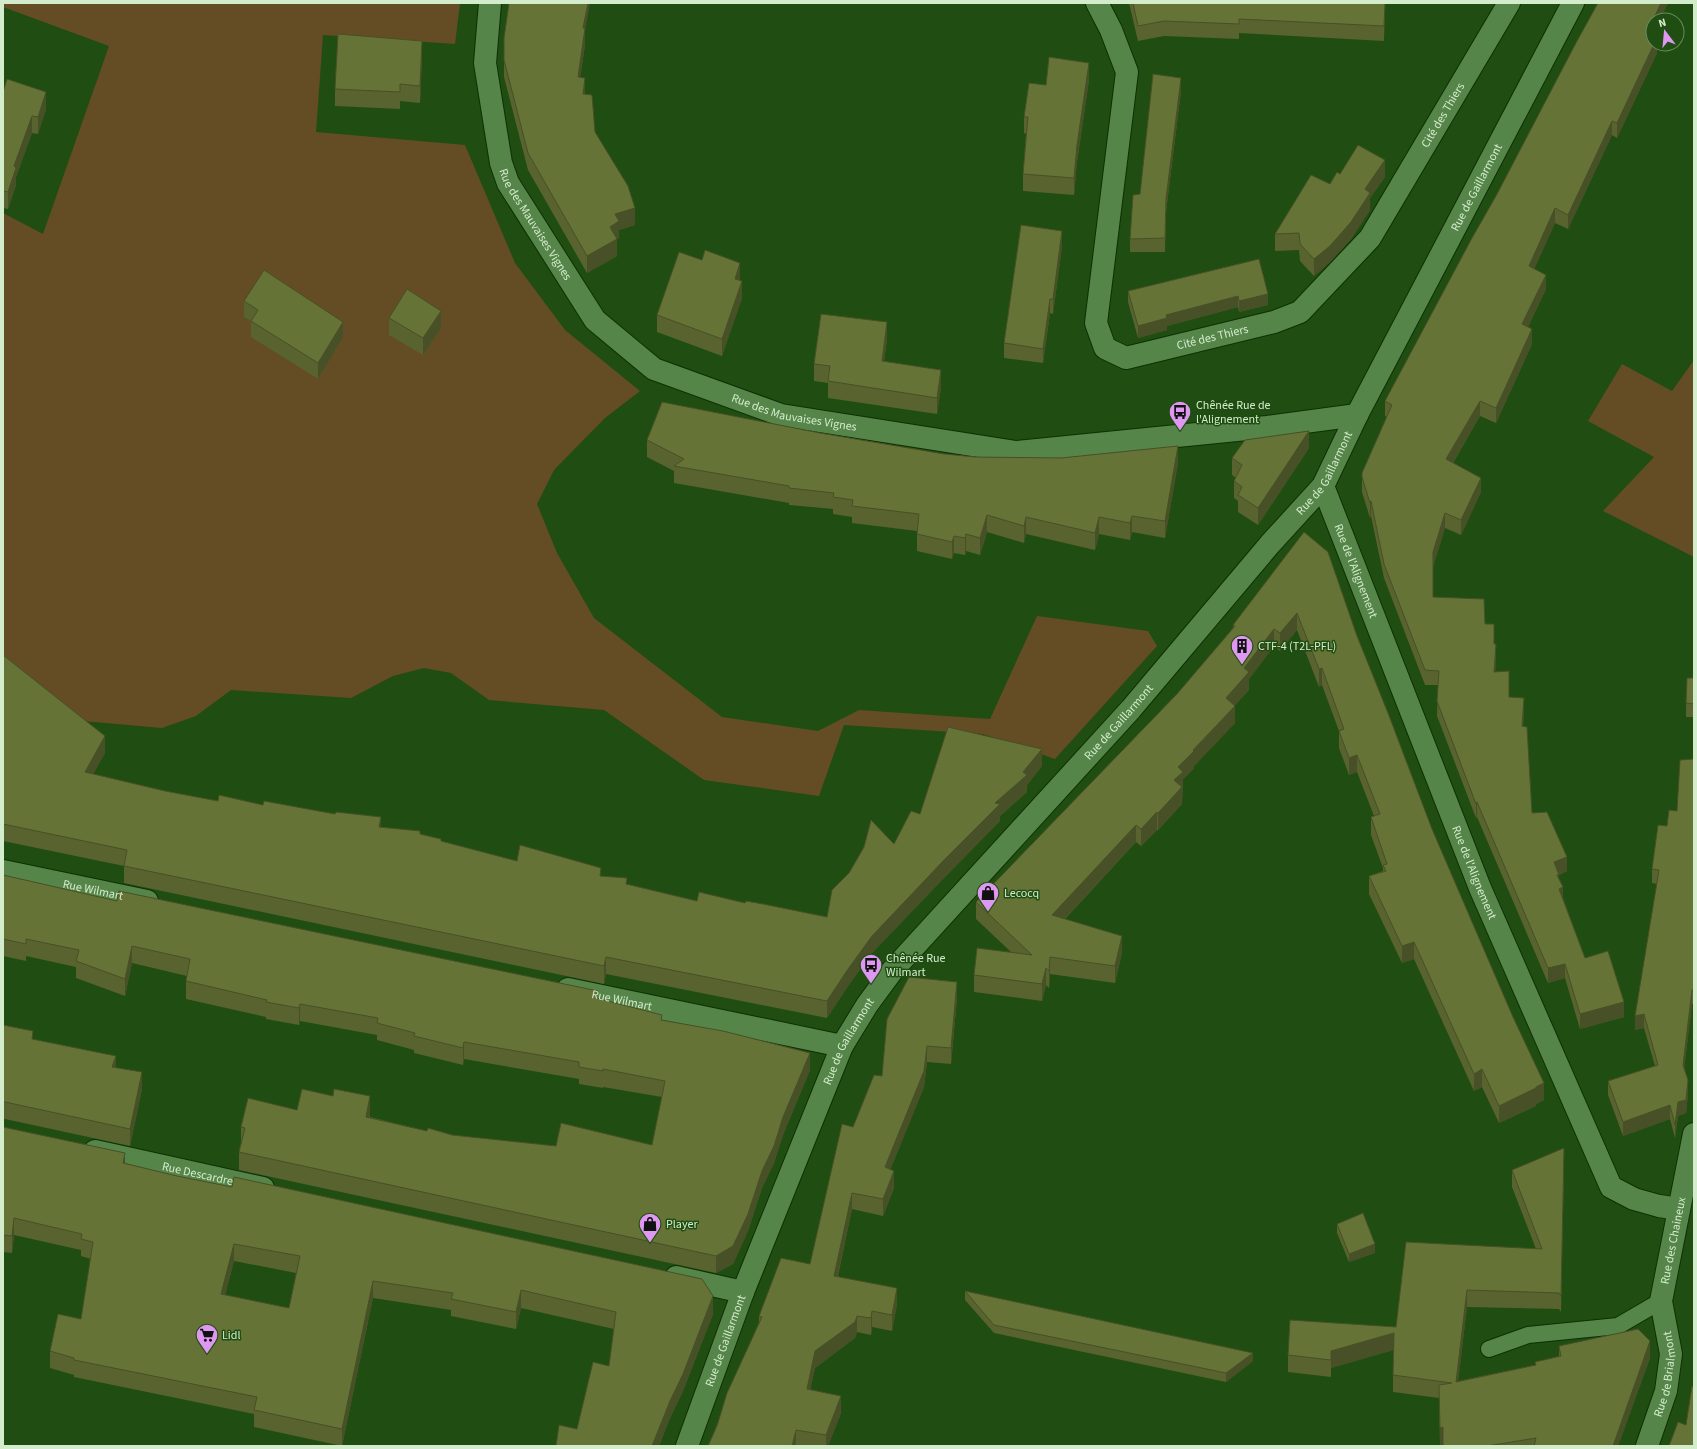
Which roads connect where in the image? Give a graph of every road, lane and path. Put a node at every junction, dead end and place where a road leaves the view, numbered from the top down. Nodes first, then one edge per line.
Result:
1 (490, 3) edge
2 (1097, 3) edge
3 (1509, 3) edge
4 (1573, 3) edge
5 (1356, 415) junction
6 (1323, 486) junction
7 (3, 870) edge
8 (166, 905) edge
9 (548, 985) edge
10 (842, 1046) junction
11 (1694, 1134) edge
12 (74, 1147) edge
13 (284, 1192) edge
14 (1679, 1209) junction
15 (658, 1274) edge
16 (743, 1292) junction
17 (1661, 1300) junction
18 (1490, 1349) dead end
19 (687, 1446) edge
20 (1647, 1446) edge

1 - 5 street, Rue des Mauvaises Vignes
2 - 3 street, Cité des Thiers
4 - 5 street, Rue de Gaillarmont
5 - 6 street, Rue de Gaillarmont
6 - 10 street, Rue de Gaillarmont
6 - 14 street, Rue de l'Alignement
7 - 8 street, Rue Wilmart
9 - 10 street, Rue Wilmart
10 - 16 street, Rue de Gaillarmont
11 - 14 street, Rue des Chaineux
12 - 13 street, Rue Descardre
14 - 17 street, Rue des Chaineux
15 - 16 street
16 - 19 street, Rue de Gaillarmont
17 - 18 lane
17 - 20 street, Rue de Brialmont

